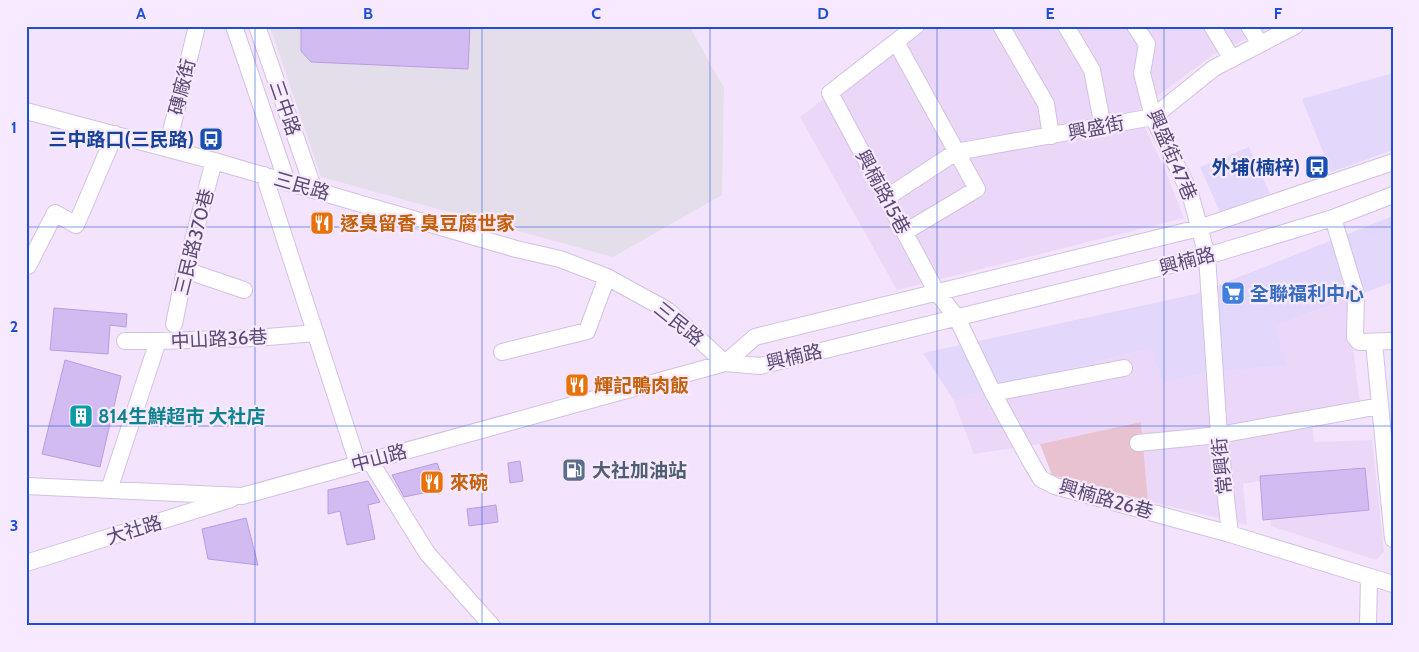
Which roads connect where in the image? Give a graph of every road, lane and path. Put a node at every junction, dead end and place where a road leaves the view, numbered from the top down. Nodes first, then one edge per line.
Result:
1 (197, 26) edge
2 (234, 26) edge
3 (257, 26) edge
4 (916, 26) edge
5 (1000, 26) edge
6 (1066, 26) edge
7 (1135, 26) edge
8 (1212, 26) edge
9 (1249, 26) edge
10 (1295, 26) edge
11 (896, 42) junction
12 (1260, 44) junction
13 (1232, 59) junction
14 (26, 111) edge
15 (1153, 116) junction
16 (1103, 127) junction
17 (115, 134) junction
18 (1051, 136) junction
19 (167, 148) junction
20 (956, 152) junction
21 (214, 161) junction
22 (1393, 162) edge
23 (264, 176) junction
24 (287, 182) junction
25 (314, 190) junction
26 (1393, 195) edge
27 (886, 198) junction
28 (1333, 218) junction
29 (1199, 228) junction
30 (905, 232) junction
31 (1207, 256) junction
32 (28, 266) dead end
33 (185, 270) junction
34 (607, 277) junction
35 (244, 290) dead end
36 (936, 291) junction
37 (957, 318) junction
38 (174, 324) dead end
39 (316, 333) junction
40 (126, 341) dead end
41 (1393, 341) edge
42 (158, 342) junction
43 (1374, 343) junction
44 (502, 352) dead end
45 (725, 363) junction
46 (1124, 368) dead end
47 (993, 393) junction
48 (1380, 406) junction
49 (1219, 435) junction
50 (1138, 443) dead end
51 (364, 462) junction
52 (1390, 473) edge
53 (26, 486) edge
54 (109, 490) junction
55 (242, 496) junction
56 (1230, 534) junction
57 (1393, 539) edge
58 (26, 563) edge
59 (1369, 577) junction
60 (1393, 584) edge
61 (492, 626) edge
62 (1368, 626) edge

1 - 19 street, 磚廠街
2 - 24 street
3 - 25 street, 三中路
4 - 11 street
5 - 18 street
6 - 16 street
7 - 15 street, 興盛街47巷
8 - 13 street
9 - 12 street
10 - 12 street, 興盛街
11 - 20 street
11 - 27 street, 興楠路15巷
12 - 13 street, 興盛街
13 - 15 street, 興盛街
14 - 17 street, 三民路
15 - 16 street, 興盛街
15 - 29 street, 興盛街47巷
16 - 18 street, 興盛街
17 - 19 street, 三民路
17 - 32 street
18 - 20 street, 興盛街
19 - 21 street, 三民路
20 - 27 street, 興盛街
20 - 30 street
21 - 23 street, 三民路
21 - 33 street, 三民路370巷
22 - 29 street, 興楠路
23 - 24 street, 三民路
23 - 39 street
24 - 25 street, 三民路
25 - 34 street, 三民路
26 - 28 street, 興楠路
27 - 30 street, 興楠路15巷
28 - 31 street, 興楠路
28 - 43 street
29 - 31 street, 常興街
29 - 36 street, 興楠路
30 - 36 street, 興楠路15巷
31 - 37 street, 興楠路
31 - 49 street, 常興街
33 - 35 street
33 - 38 street, 三民路370巷
34 - 44 street
34 - 45 street, 三民路
36 - 37 street, 興楠路15巷
36 - 45 street, 興楠路
37 - 45 street, 興楠路
37 - 47 street, 興楠路26巷
39 - 42 street, 中山路36巷
39 - 51 street
40 - 42 street
41 - 43 street
42 - 54 street, 中山路36巷
43 - 48 street
45 - 51 street, 中山路
46 - 47 street
47 - 56 street, 興楠路26巷
48 - 49 street
48 - 52 street
49 - 50 street
49 - 56 street, 常興街
51 - 55 street, 中山路
51 - 61 street
52 - 57 street
53 - 54 street, 中山路
54 - 55 street, 中山路
55 - 58 street, 大社路
56 - 59 street
59 - 60 street
59 - 62 street

